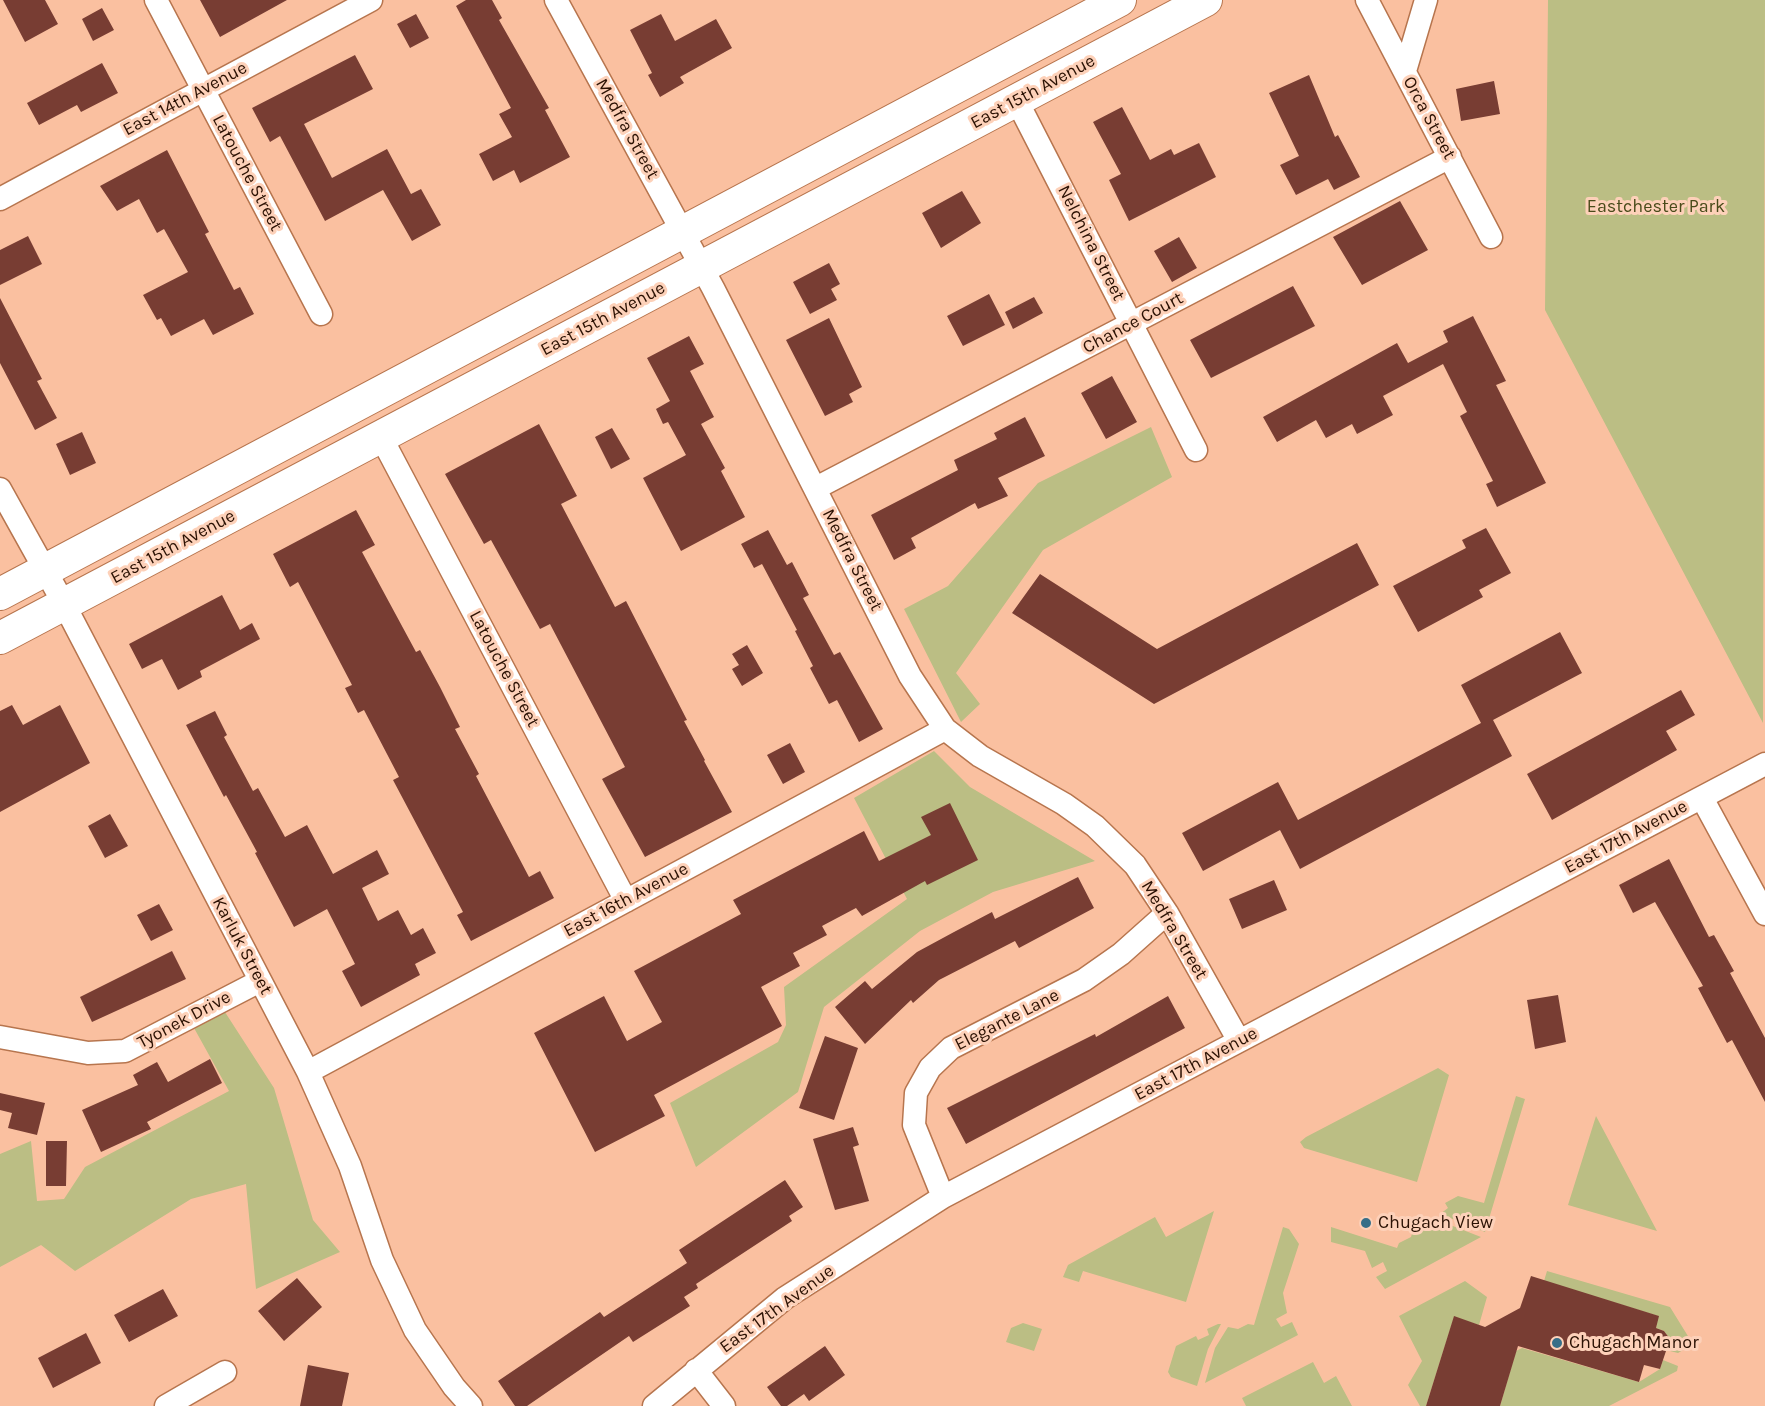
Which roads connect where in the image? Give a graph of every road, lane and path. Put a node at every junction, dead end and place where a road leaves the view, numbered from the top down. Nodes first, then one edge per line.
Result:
1 (156, 0) edge
2 (371, 0) edge
3 (556, 0) edge
4 (1120, 0) edge
5 (1206, 0) edge
6 (1367, 0) edge
7 (1426, 0) edge
8 (1405, 71) junction
9 (203, 89) junction
10 (1017, 101) junction
11 (1450, 158) junction
12 (0, 199) edge
13 (683, 233) junction
14 (1491, 237) dead end
15 (701, 267) junction
16 (321, 314) dead end
17 (1132, 324) junction
18 (381, 437) junction
19 (1196, 450) dead end
20 (816, 488) junction
21 (0, 489) edge
22 (45, 570) junction
23 (0, 594) edge
24 (64, 604) junction
25 (0, 638) edge
26 (945, 729) junction
27 (1765, 764) edge
28 (1702, 798) junction
29 (626, 901) junction
30 (1167, 913) junction
31 (1765, 914) edge
32 (260, 981) junction
33 (0, 1036) edge
34 (1239, 1041) junction
35 (308, 1072) junction
36 (944, 1197) junction
37 (696, 1371) junction
38 (225, 1372) dead end
39 (166, 1406) edge
40 (471, 1406) edge
41 (654, 1406) edge
42 (724, 1406) edge

1 - 9 street, Latouche Street
2 - 9 street, East 14th Avenue
3 - 13 street, Medfra Street
4 - 13 main road
5 - 10 main road, East 15th Avenue
6 - 8 street, Orca Street
7 - 8 street
8 - 11 street, Orca Street
9 - 12 street, East 14th Avenue
9 - 16 street, Latouche Street
10 - 15 main road, East 15th Avenue
10 - 17 street, Nelchina Street
11 - 14 street, Orca Street
11 - 17 street, Chance Court
13 - 15 street, Medfra Street
13 - 22 main road
15 - 18 main road, East 15th Avenue
15 - 20 street, Medfra Street
17 - 19 street, Nelchina Street
17 - 20 street, Chance Court
18 - 24 main road, East 15th Avenue
18 - 29 street, Latouche Street
20 - 26 street, Medfra Street
21 - 22 street, Karluk Street
22 - 23 main road
22 - 24 street, Karluk Street
24 - 25 main road, East 15th Avenue
24 - 32 street, Karluk Street
26 - 29 street, East 16th Avenue
26 - 30 street, Medfra Street
27 - 28 street, East 17th Avenue
28 - 31 street
28 - 34 street, East 17th Avenue
29 - 35 street, East 16th Avenue
30 - 34 street, Medfra Street
30 - 36 street, Elegante Lane
32 - 33 street, Tyonek Drive
32 - 35 street, Karluk Street
34 - 36 street, East 17th Avenue
35 - 40 street, Karluk Street
36 - 37 street, East 17th Avenue
37 - 41 street, East 17th Avenue
37 - 42 street
38 - 39 street

